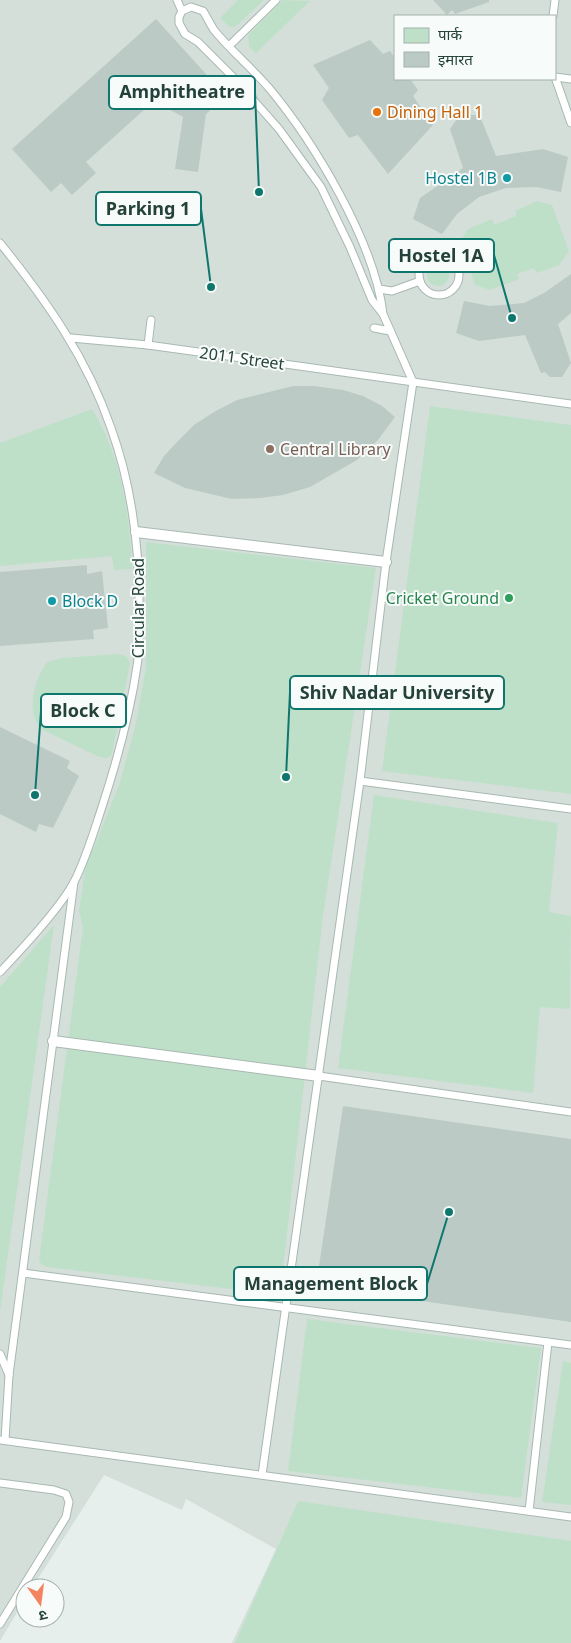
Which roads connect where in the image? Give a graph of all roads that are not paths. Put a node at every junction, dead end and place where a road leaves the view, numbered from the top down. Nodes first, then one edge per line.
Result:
1 (177, 0) edge
2 (276, 0) edge
3 (555, 0) edge
4 (182, 11) junction
5 (553, 15) edge
6 (229, 46) junction
7 (556, 77) edge
8 (556, 80) edge
9 (571, 80) edge
10 (571, 123) edge
11 (0, 243) edge
12 (420, 281) junction
13 (379, 290) junction
14 (382, 314) junction
15 (151, 320) dead end
16 (374, 328) dead end
17 (390, 331) junction
18 (70, 338) junction
19 (148, 345) junction
20 (413, 382) junction
21 (571, 404) edge
22 (136, 532) junction
23 (386, 562) junction
24 (360, 781) junction
25 (571, 809) edge
26 (74, 882) junction
27 (0, 972) edge
28 (53, 1042) junction
29 (319, 1076) junction
30 (571, 1112) edge
31 (23, 1274) junction
32 (285, 1307) junction
33 (548, 1342) junction
34 (571, 1346) edge
35 (0, 1354) edge
36 (9, 1375) junction
37 (2, 1440) edge
38 (262, 1475) junction
39 (0, 1483) edge
40 (529, 1511) junction
41 (571, 1517) edge
42 (0, 1624) edge

1 - 4 lane
2 - 6 lane
3 - 5 lane
4 - 6 lane
4 - 14 lane
6 - 13 lane
7 - 9 lane
8 - 10 lane
11 - 18 lane, Circular Road
12 - 12 lane
12 - 13 lane
13 - 14 lane
14 - 17 lane
15 - 19 lane
16 - 17 lane
17 - 20 lane
18 - 19 lane, 2011 Street
18 - 22 lane, Circular Road
19 - 20 lane, 2011 Street
20 - 21 lane, 2011 Street
20 - 23 lane
22 - 23 street
22 - 26 lane, Circular Road
23 - 24 lane
24 - 25 lane
24 - 29 lane
26 - 27 lane, Circular Road
26 - 28 lane
28 - 29 street
28 - 31 lane
29 - 30 lane
29 - 32 lane
31 - 32 lane
31 - 36 lane
32 - 33 lane
32 - 38 lane
33 - 34 lane
33 - 40 lane
35 - 36 lane
36 - 37 lane
37 - 38 lane
38 - 40 lane
39 - 42 lane
40 - 41 lane

